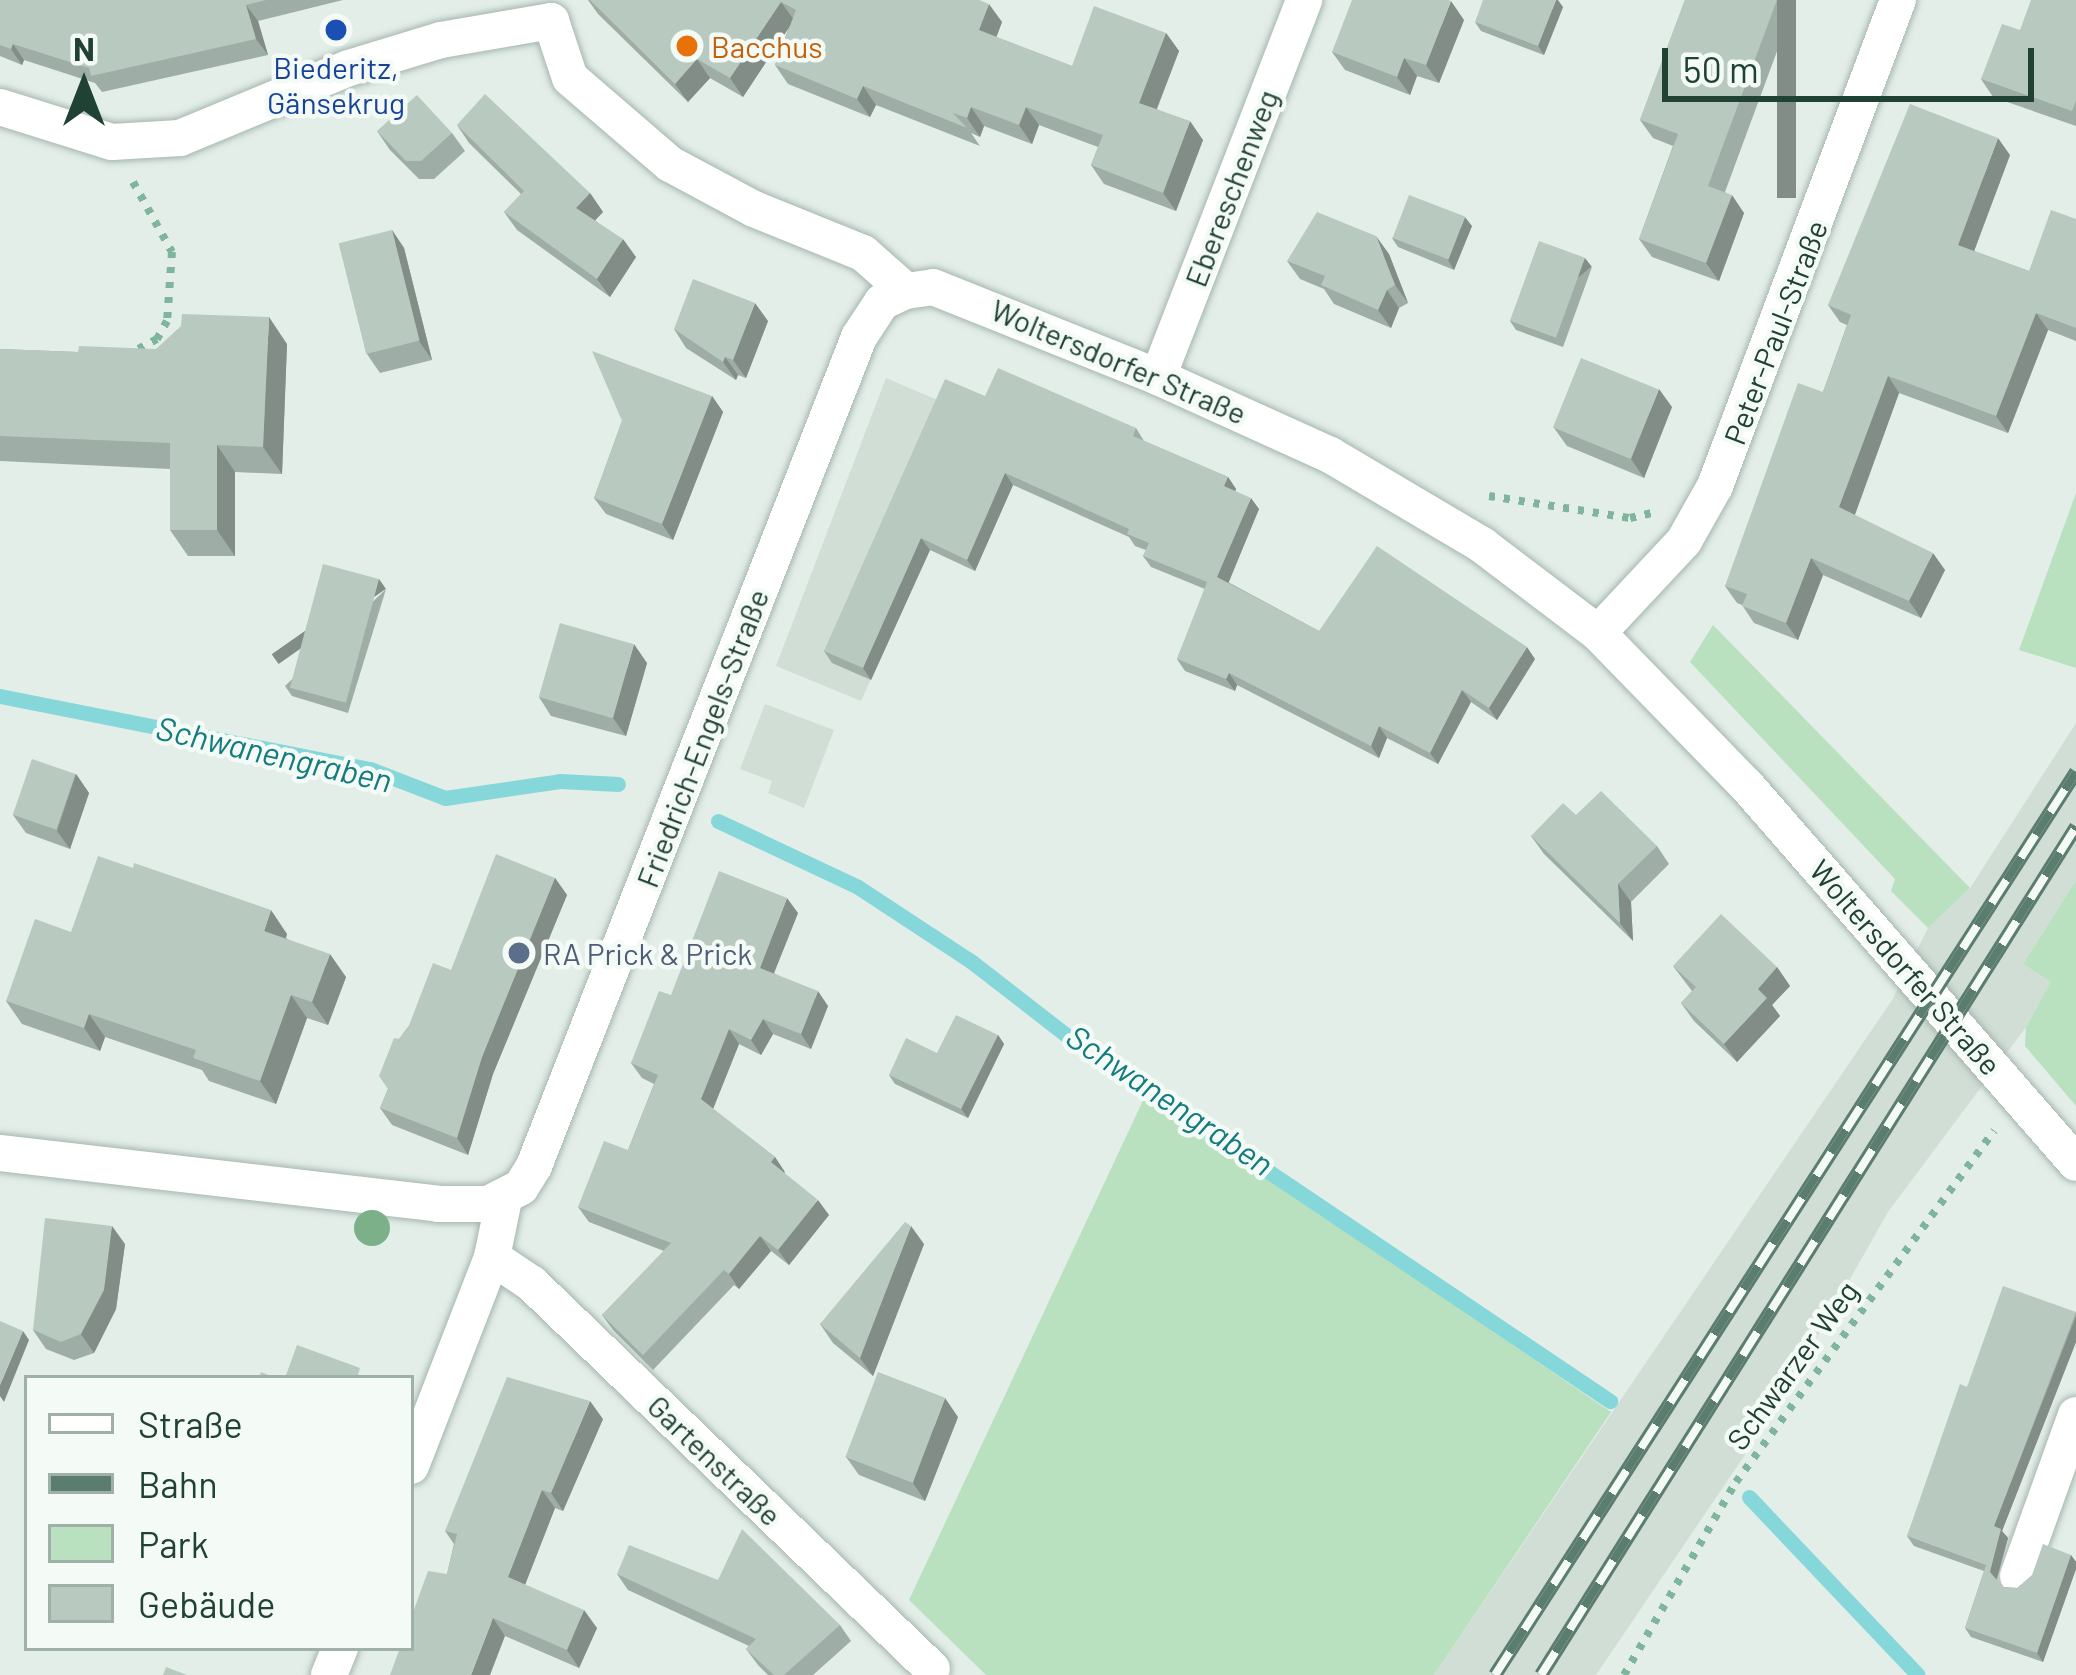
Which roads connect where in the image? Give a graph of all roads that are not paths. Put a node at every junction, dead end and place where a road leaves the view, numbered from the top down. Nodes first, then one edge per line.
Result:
1 (1304, 0) edge
2 (1898, 0) edge
3 (550, 7) edge
4 (0, 107) edge
5 (906, 290) junction
6 (1158, 377) junction
7 (1598, 633) junction
8 (0, 1153) edge
9 (2076, 1163) edge
10 (504, 1199) junction
11 (492, 1257) junction
12 (2076, 1414) edge
13 (414, 1458) edge
14 (2018, 1576) dead end
15 (932, 1669) dead end

1 - 6 street, Ebereschenweg
2 - 7 street, Peter-Paul-Straße
3 - 4 street
3 - 5 street
5 - 6 street, Woltersdorfer Straße
5 - 10 street, Friedrich-Engels-Straße
6 - 7 street, Woltersdorfer Straße
7 - 9 street, Woltersdorfer Straße
8 - 10 street
10 - 11 street, Friedrich-Engels-Straße
11 - 13 street, Friedrich-Engels-Straße
11 - 15 street, Gartenstraße
12 - 14 street

